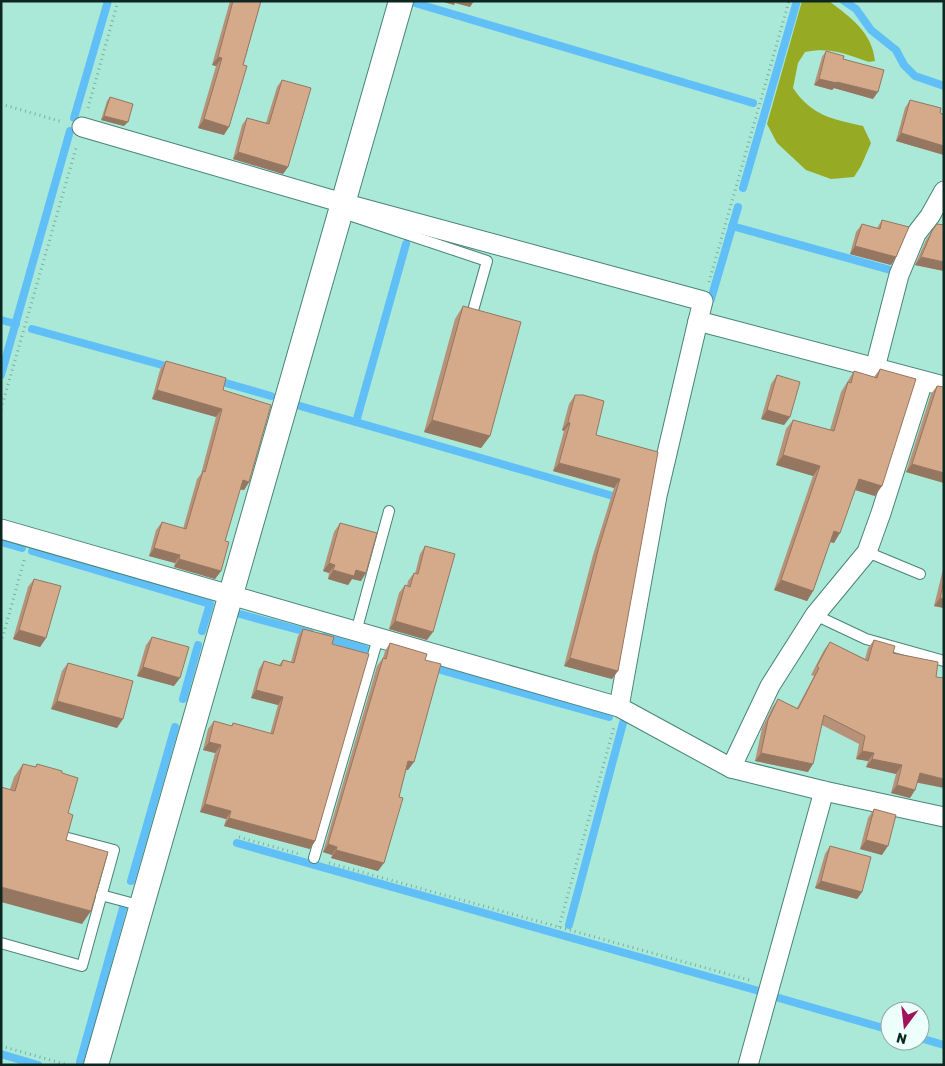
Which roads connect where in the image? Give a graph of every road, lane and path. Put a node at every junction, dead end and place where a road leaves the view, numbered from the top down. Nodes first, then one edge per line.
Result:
1 (118, 1) edge
2 (401, 1) edge
3 (789, 1) edge
4 (1, 104) edge
5 (82, 127) junction
6 (944, 191) edge
7 (342, 208) junction
8 (703, 301) junction
9 (472, 314) edge
10 (698, 321) junction
11 (874, 368) junction
12 (923, 381) junction
13 (944, 386) edge
14 (1, 409) edge
15 (389, 511) dead end
16 (1, 529) edge
17 (30, 538) junction
18 (867, 552) junction
19 (920, 574) dead end
20 (231, 595) junction
21 (815, 615) junction
22 (356, 632) junction
23 (378, 638) junction
24 (1, 643) edge
25 (944, 661) edge
26 (619, 707) junction
27 (731, 768) junction
28 (824, 791) junction
29 (944, 817) edge
30 (239, 837) dead end
31 (68, 838) edge
32 (314, 858) junction
33 (101, 895) junction
34 (142, 906) junction
35 (559, 927) junction
36 (1, 943) edge
37 (770, 986) junction
38 (1, 1046) edge
39 (68, 1065) edge
40 (96, 1065) edge
41 (748, 1065) edge

1 - 5 path
2 - 7 street
3 - 8 path
4 - 5 path
5 - 7 street
5 - 14 path
6 - 11 street
7 - 8 street
7 - 9 lane
7 - 20 street
8 - 10 street
10 - 11 street
10 - 26 street
11 - 12 street
12 - 13 street
12 - 18 street
15 - 22 lane
16 - 17 street
17 - 20 street
17 - 24 path
18 - 19 lane
18 - 21 street
20 - 22 street
20 - 34 street
21 - 25 lane
21 - 27 street
22 - 23 street
23 - 26 street
23 - 32 lane
26 - 27 street
26 - 35 path
27 - 28 street
28 - 29 street
28 - 37 street
30 - 32 path
31 - 33 lane
32 - 35 path
33 - 34 lane
33 - 36 lane
34 - 40 street
35 - 37 path
37 - 41 street
38 - 39 path

